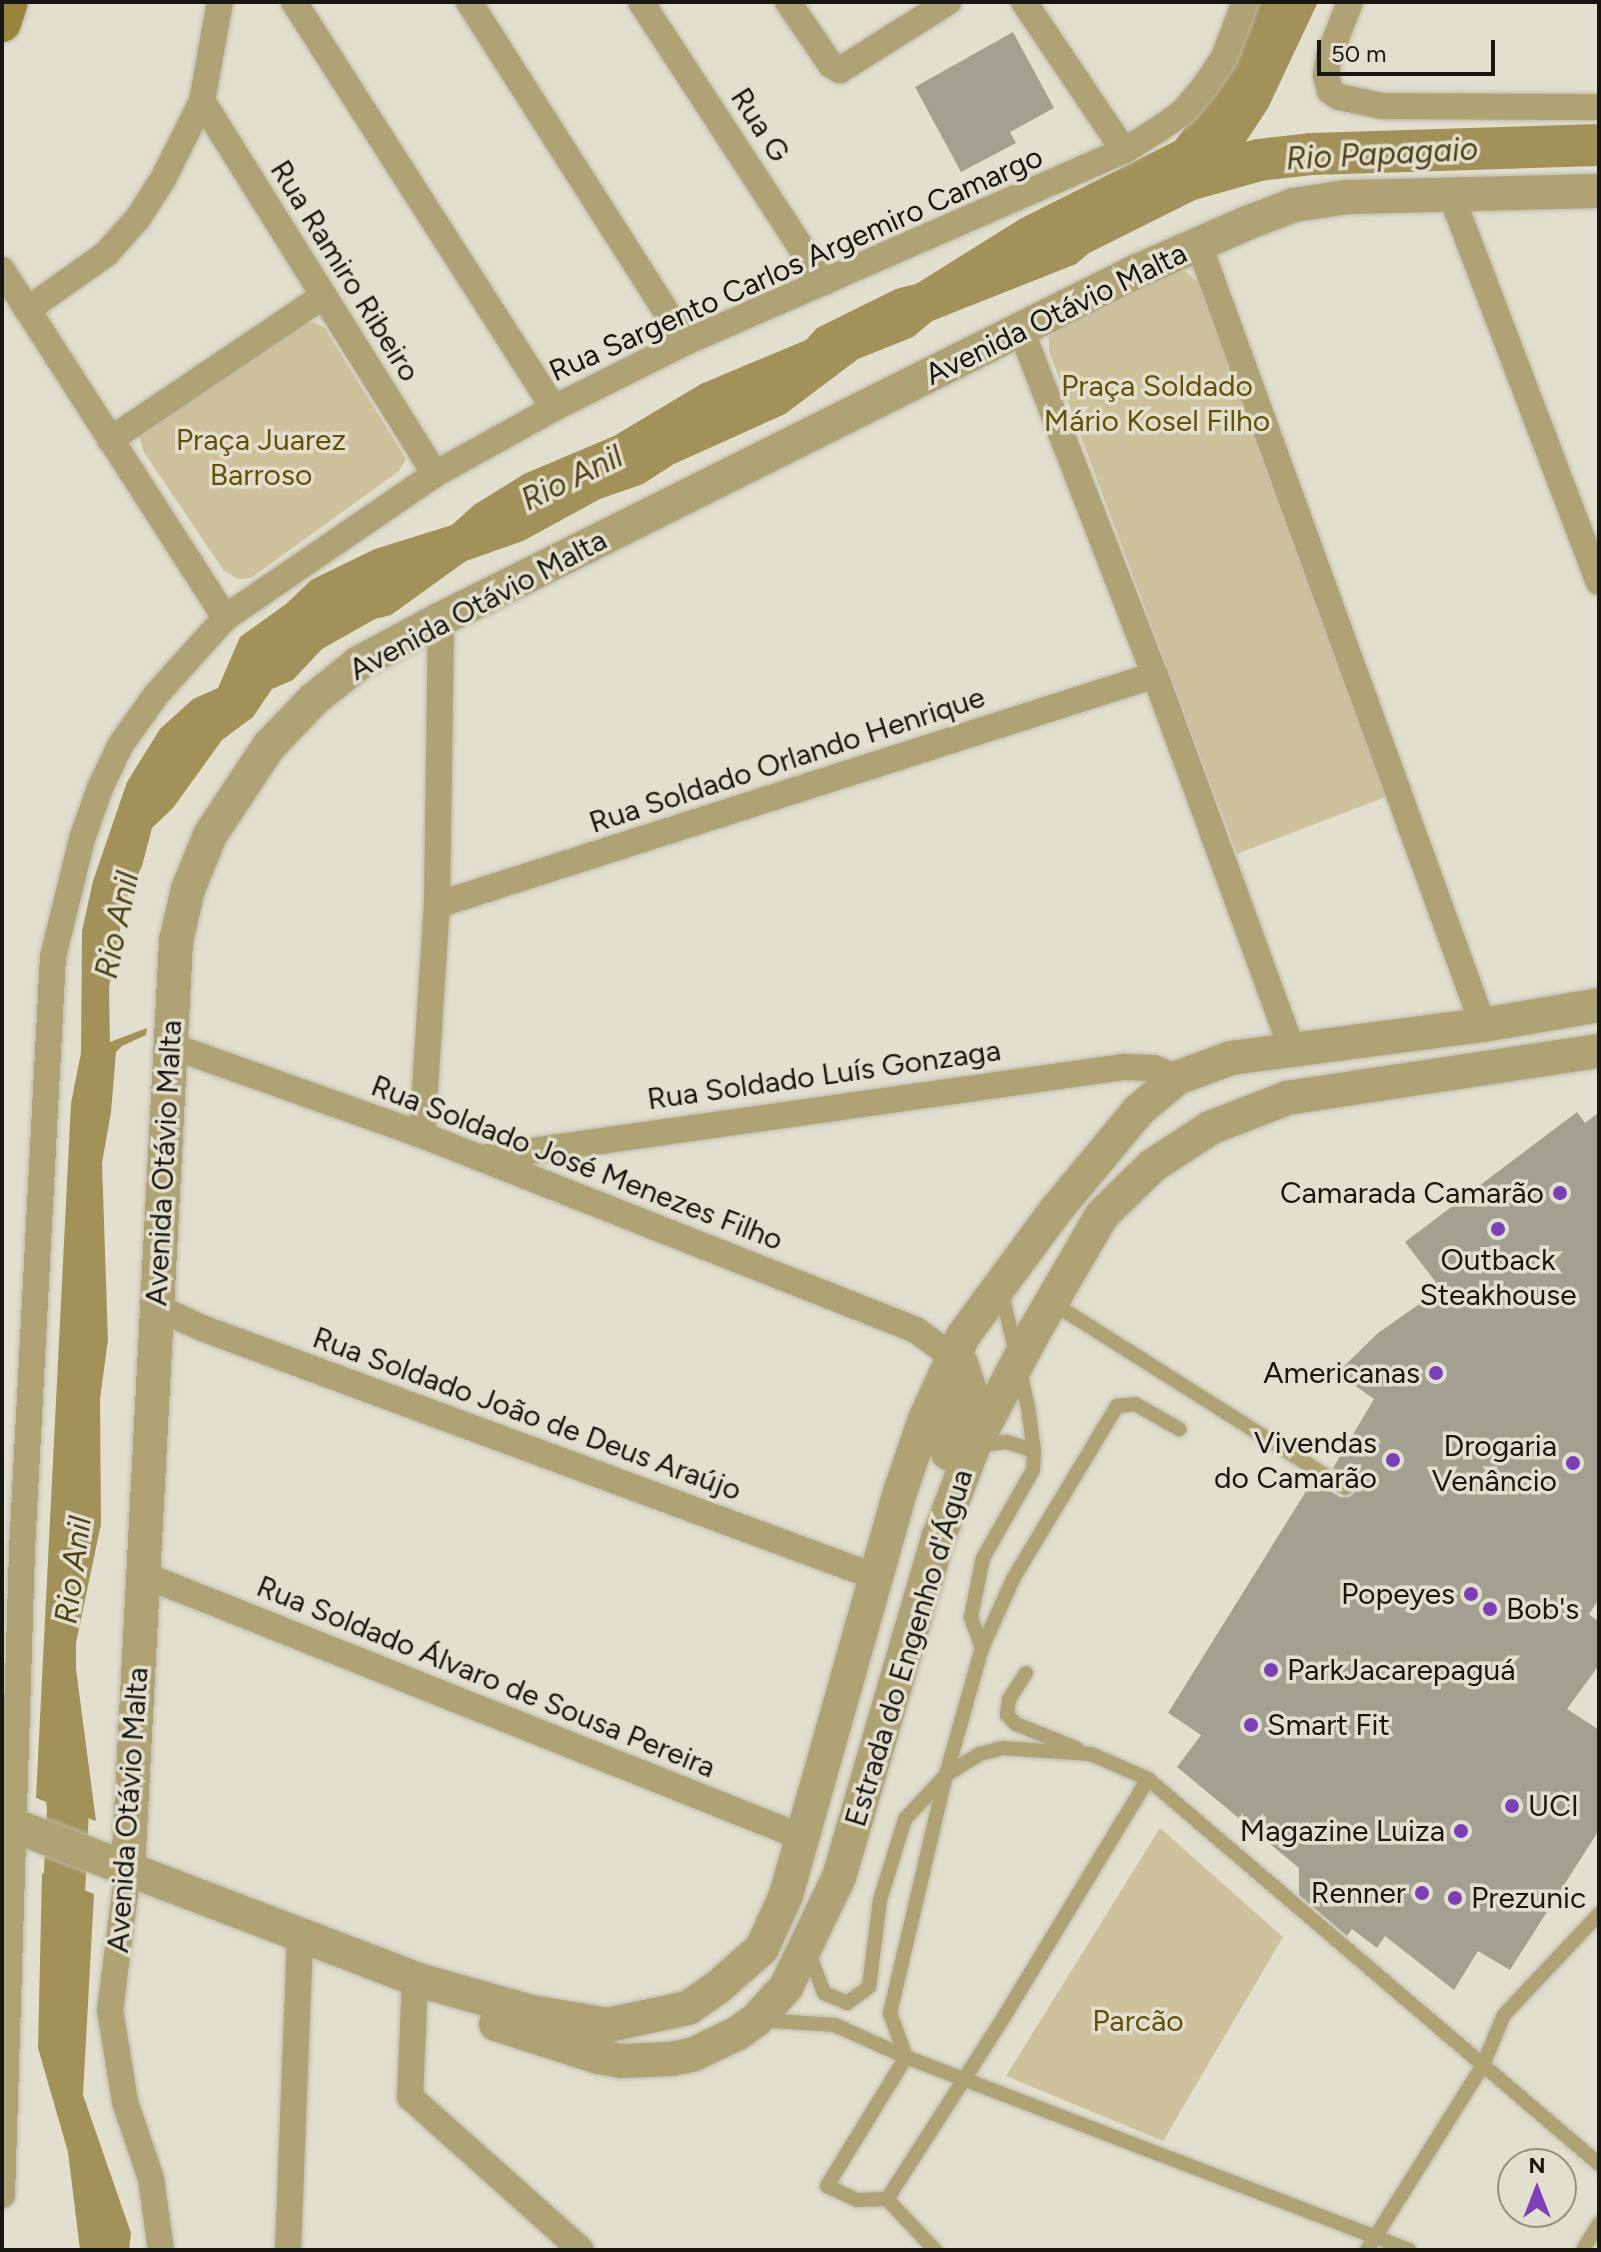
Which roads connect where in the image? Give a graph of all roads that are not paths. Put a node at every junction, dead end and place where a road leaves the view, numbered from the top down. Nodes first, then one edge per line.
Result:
1 (9, 2) edge
2 (220, 2) edge
3 (294, 2) edge
4 (469, 2) edge
5 (641, 2) edge
6 (788, 2) edge
7 (1024, 2) edge
8 (1245, 2) edge
9 (1350, 2) edge
10 (930, 7) edge
11 (2, 23) edge
12 (202, 101) junction
13 (1599, 107) edge
14 (1124, 151) junction
15 (1599, 191) edge
16 (1451, 195) junction
17 (1199, 245) junction
18 (2, 270) edge
19 (824, 283) junction
20 (322, 297) junction
21 (27, 310) junction
22 (1021, 330) junction
23 (686, 342) junction
24 (554, 408) junction
25 (110, 440) junction
26 (435, 474) junction
27 (1599, 582) edge
28 (225, 618) junction
29 (441, 619) junction
30 (1155, 675) junction
31 (437, 905) junction
32 (1599, 1005) edge
33 (1483, 1025) junction
34 (169, 1045) junction
35 (1291, 1047) junction
36 (1599, 1051) edge
37 (1177, 1078) junction
38 (422, 1135) junction
39 (479, 1158) junction
40 (999, 1283) junction
41 (1051, 1302) junction
42 (156, 1307) junction
43 (954, 1358) junction
44 (1018, 1363) junction
45 (1179, 1429) dead end
46 (973, 1447) junction
47 (1034, 1451) junction
48 (1345, 1488) dead end
49 (144, 1575) junction
50 (876, 1577) junction
51 (908, 1641) junction
52 (982, 1648) junction
53 (1026, 1673) dead end
54 (1091, 1754) junction
55 (946, 1775) junction
56 (1148, 1779) junction
57 (15, 1826) edge
58 (804, 1838) junction
59 (120, 1867) junction
60 (1599, 1914) edge
61 (300, 1934) junction
62 (807, 1947) junction
63 (415, 1979) junction
64 (756, 2020) junction
65 (906, 2057) junction
66 (1482, 2067) junction
67 (966, 2077) junction
68 (1599, 2164) edge
69 (2, 2195) edge
70 (887, 2199) junction
71 (1599, 2223) edge
72 (1371, 2244) edge
73 (291, 2247) edge
74 (161, 2250) edge
75 (581, 2250) edge
76 (935, 2250) edge
77 (1409, 2250) edge
78 (1583, 2250) edge

1 - 11 main road
2 - 12 street
3 - 24 street
4 - 23 street
5 - 19 street, Rua G
6 - 10 street
7 - 14 street
8 - 14 street, Rua Sargento Carlos Argemiro Camargo
9 - 13 street
12 - 20 street, Rua Ramiro Ribeiro
12 - 21 street
14 - 19 street, Rua Sargento Carlos Argemiro Camargo
15 - 16 street, Avenida Otávio Malta
16 - 17 street, Avenida Otávio Malta
16 - 27 street
17 - 22 street, Avenida Otávio Malta
17 - 33 street
18 - 21 street
19 - 23 street, Rua Sargento Carlos Argemiro Camargo
20 - 25 street
20 - 26 street, Rua Ramiro Ribeiro
21 - 25 street
22 - 29 street, Avenida Otávio Malta
22 - 30 street
23 - 24 street, Rua Sargento Carlos Argemiro Camargo
24 - 26 street, Rua Sargento Carlos Argemiro Camargo
25 - 28 street
26 - 28 street, Rua Sargento Carlos Argemiro Camargo
28 - 57 street, Rua Sargento Carlos Argemiro Camargo
29 - 31 street
29 - 34 street, Avenida Otávio Malta
30 - 31 street, Rua Soldado Orlando Henrique
30 - 35 street
31 - 38 street
32 - 33 street, Estrada do Engenho d'Água
33 - 35 street, Estrada do Engenho d'Água
34 - 38 street, Rua Soldado José Menezes Filho
34 - 42 street, Avenida Otávio Malta
35 - 37 street, Estrada do Engenho d'Água
36 - 41 street, Estrada do Engenho d'Água
37 - 39 street, Rua Soldado Luís Gonzaga
37 - 40 street, Estrada do Engenho d'Água
38 - 39 street, Rua Soldado José Menezes Filho
39 - 43 street, Rua Soldado José Menezes Filho
40 - 43 street, Estrada do Engenho d'Água
40 - 44 lane
41 - 44 street, Estrada do Engenho d'Água
41 - 48 lane
42 - 49 street, Avenida Otávio Malta
42 - 50 street, Rua Soldado João de Deus Araújo
43 - 50 street, Estrada do Engenho d'Água
43 - 51 street
44 - 46 street, Estrada do Engenho d'Água
44 - 47 lane
45 - 52 lane
46 - 47 lane
46 - 51 street, Estrada do Engenho d'Água
47 - 52 lane
49 - 58 street, Rua Soldado Álvaro de Sousa Pereira
49 - 59 street, Avenida Otávio Malta
50 - 58 street, Estrada do Engenho d'Água
51 - 62 street, Estrada do Engenho d'Água
52 - 55 lane
53 - 54 lane
54 - 55 lane
54 - 56 lane
55 - 62 lane
55 - 65 lane
56 - 66 lane
56 - 67 lane
57 - 59 street, Estrada do Engenho d'Água
57 - 69 street, Rua Sargento Carlos Argemiro Camargo
58 - 63 street, Estrada do Engenho d'Água
59 - 61 street, Estrada do Engenho d'Água
59 - 74 street, Avenida Otávio Malta
60 - 66 lane
61 - 63 street, Estrada do Engenho d'Água
61 - 73 street
62 - 64 street, Estrada do Engenho d'Água
63 - 64 street, Estrada do Engenho d'Água
63 - 75 street
64 - 65 lane
65 - 67 lane
65 - 70 lane
66 - 68 lane
66 - 72 lane
67 - 70 lane
67 - 72 lane
70 - 76 lane
71 - 78 lane
72 - 77 lane

